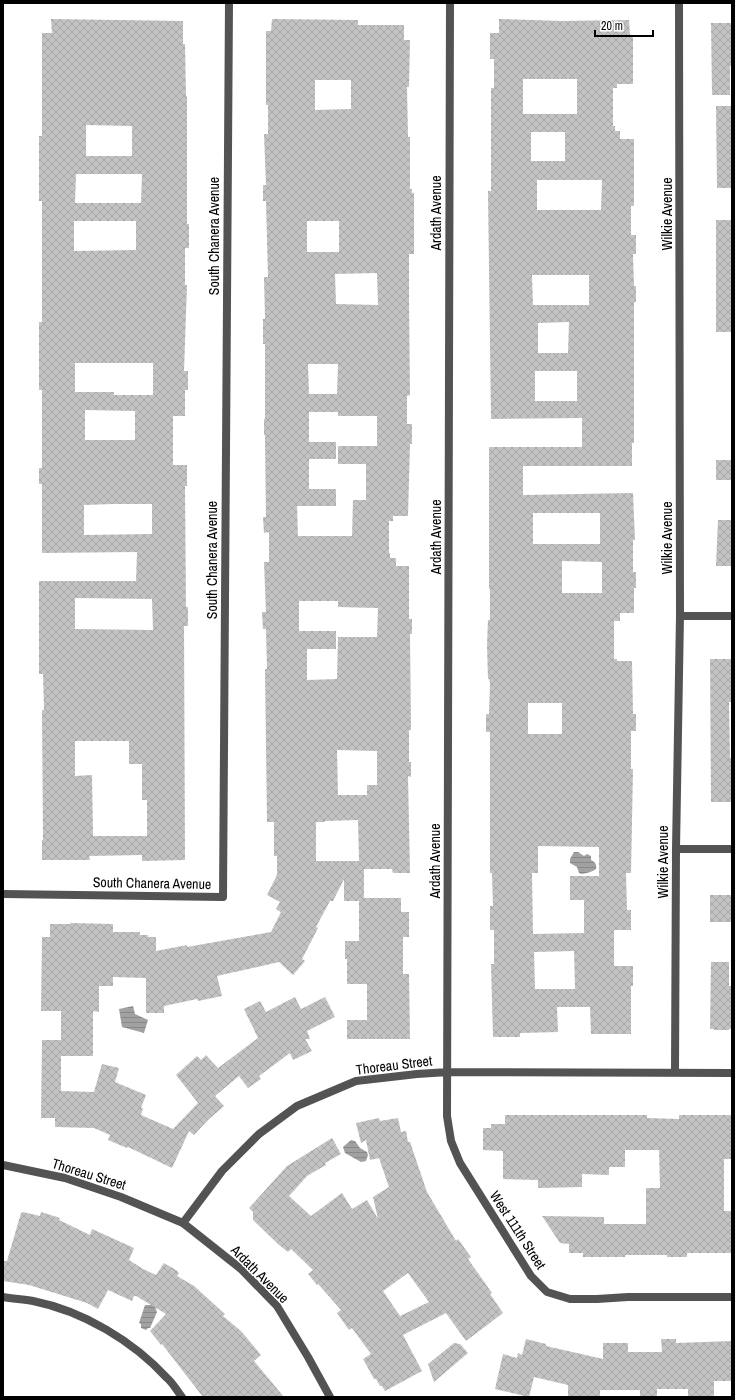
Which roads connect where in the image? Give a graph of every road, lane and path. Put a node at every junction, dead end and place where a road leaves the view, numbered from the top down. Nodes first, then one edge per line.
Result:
1 (229, 3) edge
2 (450, 3) edge
3 (679, 3) edge
4 (680, 616) junction
5 (732, 616) edge
6 (732, 848) edge
7 (676, 849) junction
8 (3, 894) edge
9 (448, 1072) junction
10 (675, 1072) junction
11 (732, 1072) edge
12 (3, 1165) edge
13 (183, 1223) junction
14 (3, 1297) edge
15 (732, 1297) edge
16 (182, 1397) edge
17 (330, 1397) edge

1 - 8 street, South Chanera Avenue
2 - 9 street, Ardath Avenue
3 - 4 street, Wilkie Avenue
4 - 5 street
4 - 7 street, Wilkie Avenue
6 - 7 street
7 - 10 street, Wilkie Avenue
9 - 10 street, Thoreau Street
9 - 13 street, Thoreau Street
9 - 15 street, West 111th Street
10 - 11 street, Thoreau Street
12 - 13 street, Thoreau Street
13 - 17 street, Ardath Avenue
14 - 16 street

